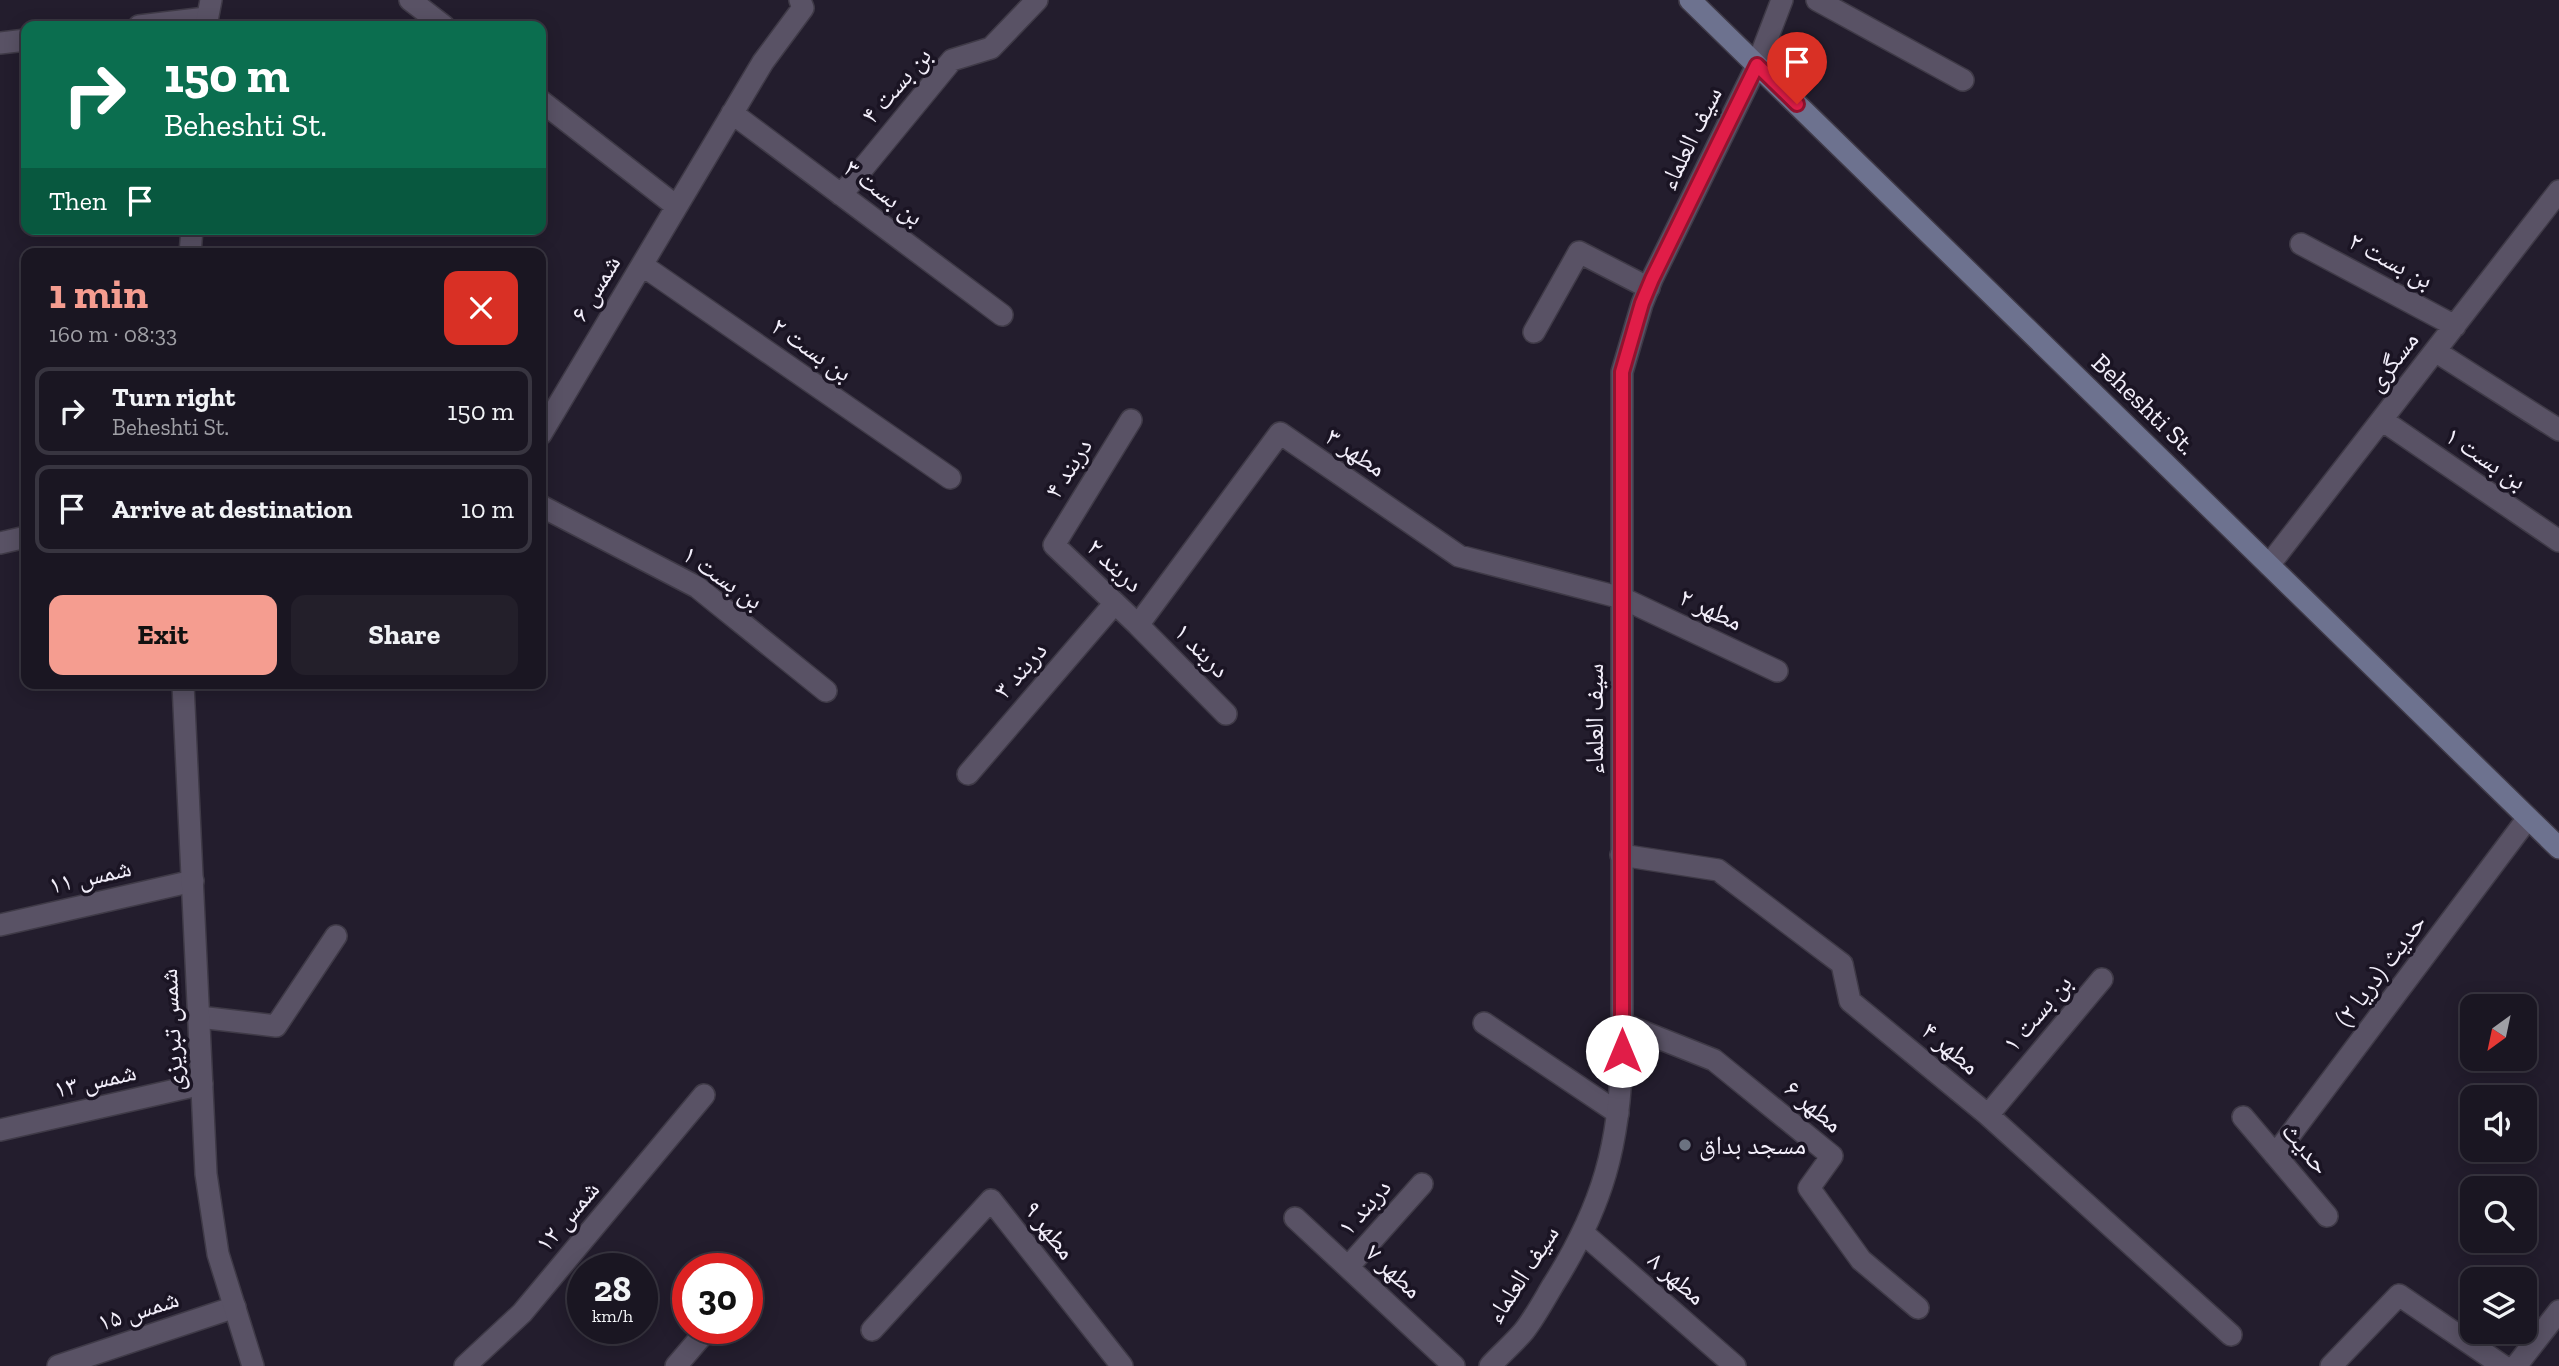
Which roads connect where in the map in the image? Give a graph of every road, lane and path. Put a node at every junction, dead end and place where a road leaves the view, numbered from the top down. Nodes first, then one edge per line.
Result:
1 (410, 0) edge
2 (800, 0) edge
3 (1037, 0) edge
4 (1690, 0) edge
5 (1782, 0) edge
6 (1817, 0) edge
7 (208, 15) edge
8 (170, 21) edge
9 (437, 21) edge
10 (21, 41) edge
11 (0, 43) edge
12 (1757, 65) junction
13 (1963, 80) dead end
14 (546, 105) edge
15 (732, 113) junction
16 (841, 195) junction
17 (2558, 195) edge
18 (676, 206) junction
19 (2301, 243) dead end
20 (642, 265) junction
21 (1648, 289) junction
22 (1002, 315) dead end
23 (2455, 326) junction
24 (1534, 332) dead end
25 (2435, 351) junction
26 (1131, 420) dead end
27 (2382, 420) junction
28 (546, 426) edge
29 (2559, 430) edge
30 (950, 478) dead end
31 (546, 509) edge
32 (21, 538) edge
33 (2559, 541) edge
34 (0, 543) edge
35 (1054, 545) joint
36 (2269, 565) junction
37 (1622, 598) junction
38 (1115, 603) junction
39 (1138, 625) junction
40 (1777, 671) dead end
41 (183, 689) edge
42 (826, 691) dead end
43 (1226, 714) dead end
44 (968, 774) dead end
45 (2528, 818) junction
46 (2559, 848) edge
47 (1621, 855) junction
48 (192, 881) junction
49 (0, 925) edge
50 (336, 936) dead end
51 (2102, 979) dead end
52 (199, 1017) junction
53 (1484, 1023) dead end
54 (1622, 1023) junction
55 (202, 1084) junction
56 (704, 1094) dead end
57 (1618, 1113) junction
58 (1988, 1115) junction
59 (2243, 1117) dead end
60 (0, 1130) edge
61 (2276, 1155) junction
62 (1422, 1184) dead end
63 (2327, 1216) dead end
64 (1295, 1218) dead end
65 (1583, 1233) junction
66 (1348, 1267) junction
67 (235, 1307) junction
68 (1918, 1308) dead end
69 (2559, 1311) edge
70 (872, 1330) dead end
71 (2231, 1335) dead end
72 (695, 1344) edge
73 (58, 1366) edge
74 (253, 1366) edge
75 (465, 1366) edge
76 (676, 1366) edge
77 (1122, 1366) edge
78 (1454, 1366) edge
79 (1490, 1366) edge
80 (1735, 1366) edge
81 (2331, 1366) edge
82 (2503, 1366) edge
83 (2516, 1366) edge

1 - 9 street
2 - 15 street, شمس ۶
3 - 16 street, بن بست ۴
4 - 12 main road, Beheshti St.
5 - 12 street, سیف العلماء
6 - 13 street
7 - 8 street
10 - 11 street
12 - 21 street, سیف العلماء
12 - 36 main road, Beheshti St.
14 - 18 street
15 - 16 street, بن بست ۳
15 - 18 street, شمس ۶
16 - 22 street, بن بست ۳
17 - 23 street, مسگری
18 - 20 street, شمس ۶
19 - 23 street, بن بست ۲
20 - 28 street, شمس ۶
20 - 30 street, بن بست ۲
21 - 24 street
21 - 37 street, سیف العلماء
23 - 25 street, مسگری
25 - 27 street, مسگری
25 - 29 street
26 - 35 street, دربند ۴
27 - 33 street, بن بست ۱
27 - 36 street, مسگری
31 - 42 street, بن بست ۱
32 - 34 street
35 - 38 street, دربند ۲
36 - 45 main road, Beheshti St.
37 - 39 street, مطهر ۳
37 - 40 street, مطهر ۲
37 - 47 street, سیف العلماء
38 - 39 street, دربند ۲
38 - 44 street, دربند ۳
39 - 43 street, دربند ۱
41 - 48 street, شمس تبریزی
45 - 46 main road, Beheshti St.
45 - 61 street, حدیث (دریا ۲)
47 - 54 street, سیف العلماء
47 - 58 street, مطهر ۴
48 - 49 street, شمس ۱۱
48 - 52 street, شمس تبریزی
50 - 52 street
51 - 58 street, بن بست ۱
52 - 55 street, شمس تبریزی
53 - 57 street
54 - 57 street, سیف العلماء
54 - 68 street, مطهر ۶
55 - 60 street, شمس ۱۳
55 - 67 street, شمس تبریزی
56 - 75 street, شمس ۱۲
57 - 65 street, سیف العلماء
58 - 71 street, مطهر ۴
59 - 61 street, حدیث
61 - 63 street, حدیث
62 - 66 street, دربند ۱
64 - 66 street, مطهر ۷
65 - 79 street, سیف العلماء
65 - 80 street, مطهر ۸
66 - 78 street, مطهر ۷
67 - 73 street, شمس ۱۵
67 - 74 street, شمس تبریزی
69 - 83 street
70 - 77 street, مطهر ۹
72 - 76 street
81 - 82 street

